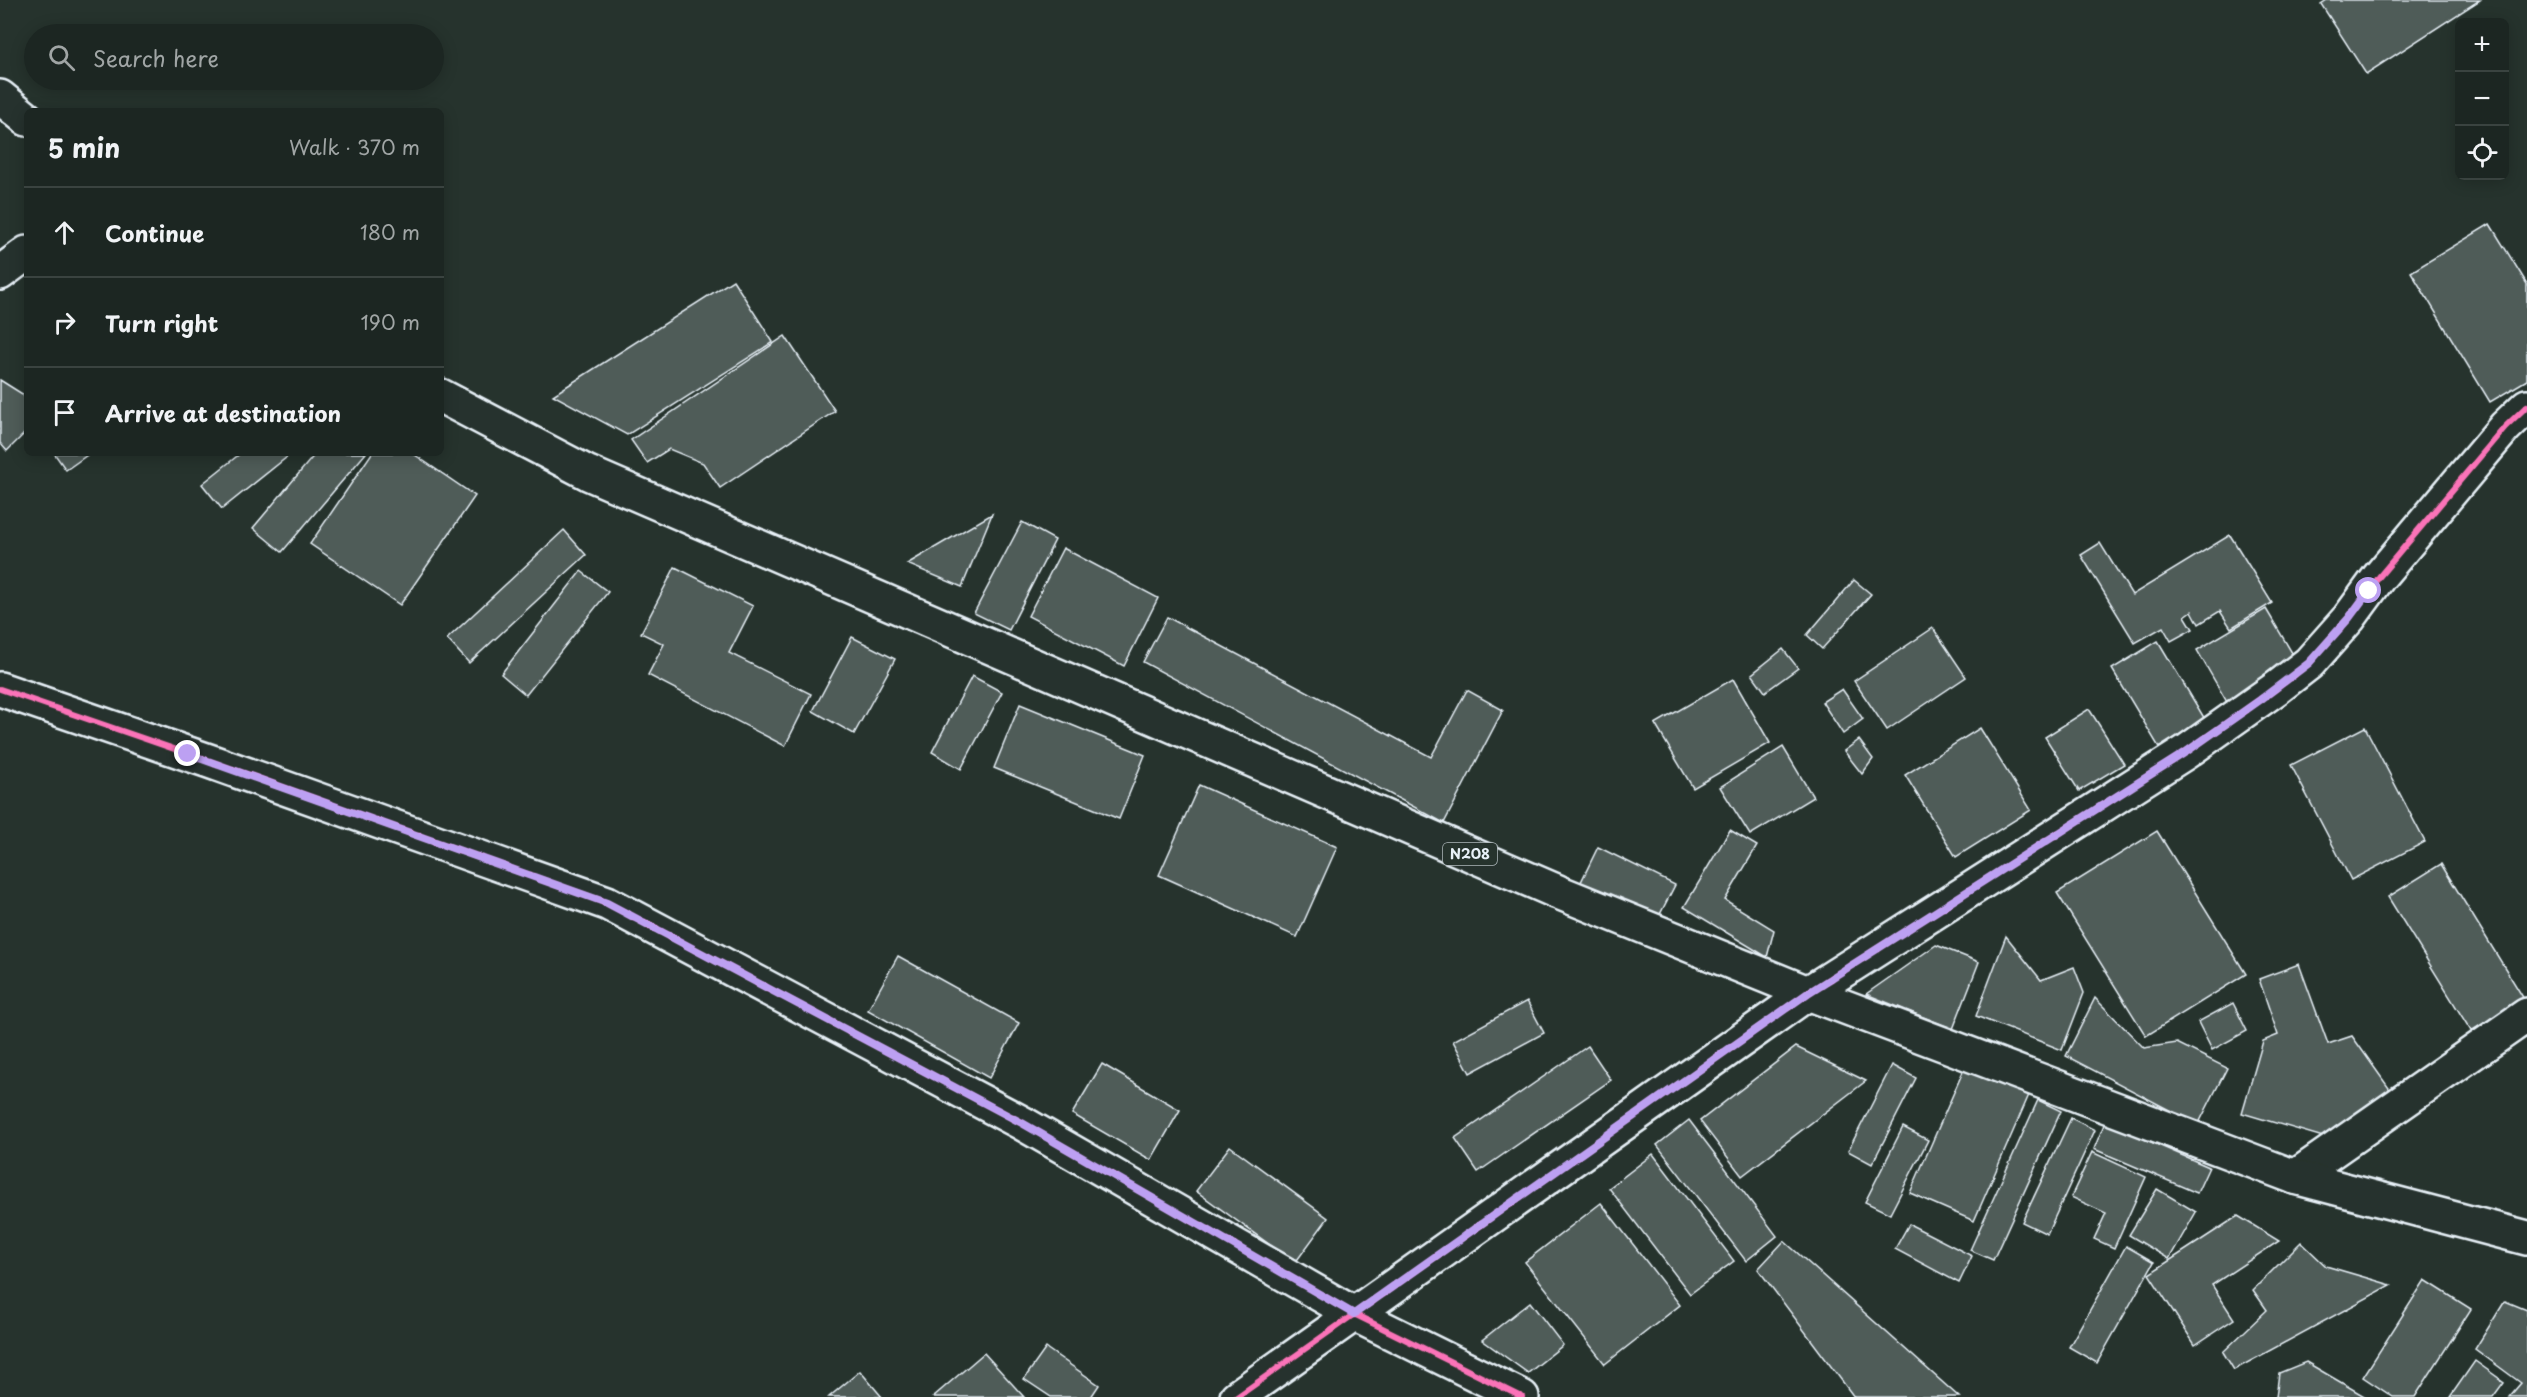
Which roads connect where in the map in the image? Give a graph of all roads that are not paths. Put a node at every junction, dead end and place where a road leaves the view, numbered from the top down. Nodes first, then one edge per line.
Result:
1 (0, 97) edge
2 (24, 117) edge
3 (24, 255) edge
4 (0, 273) edge
5 (444, 398) edge
6 (2527, 406) edge
7 (0, 689) edge
8 (1808, 993) junction
9 (2527, 1015) edge
10 (2295, 1177) junction
11 (2527, 1238) edge
12 (1354, 1314) junction
13 (1237, 1397) edge
14 (1522, 1397) edge

1 - 2 main road
3 - 4 main road
5 - 8 main road, N208
6 - 8 main road
7 - 12 main road
8 - 10 main road, N208
8 - 12 main road
9 - 10 main road
10 - 11 main road, N208
12 - 13 main road
12 - 14 main road

